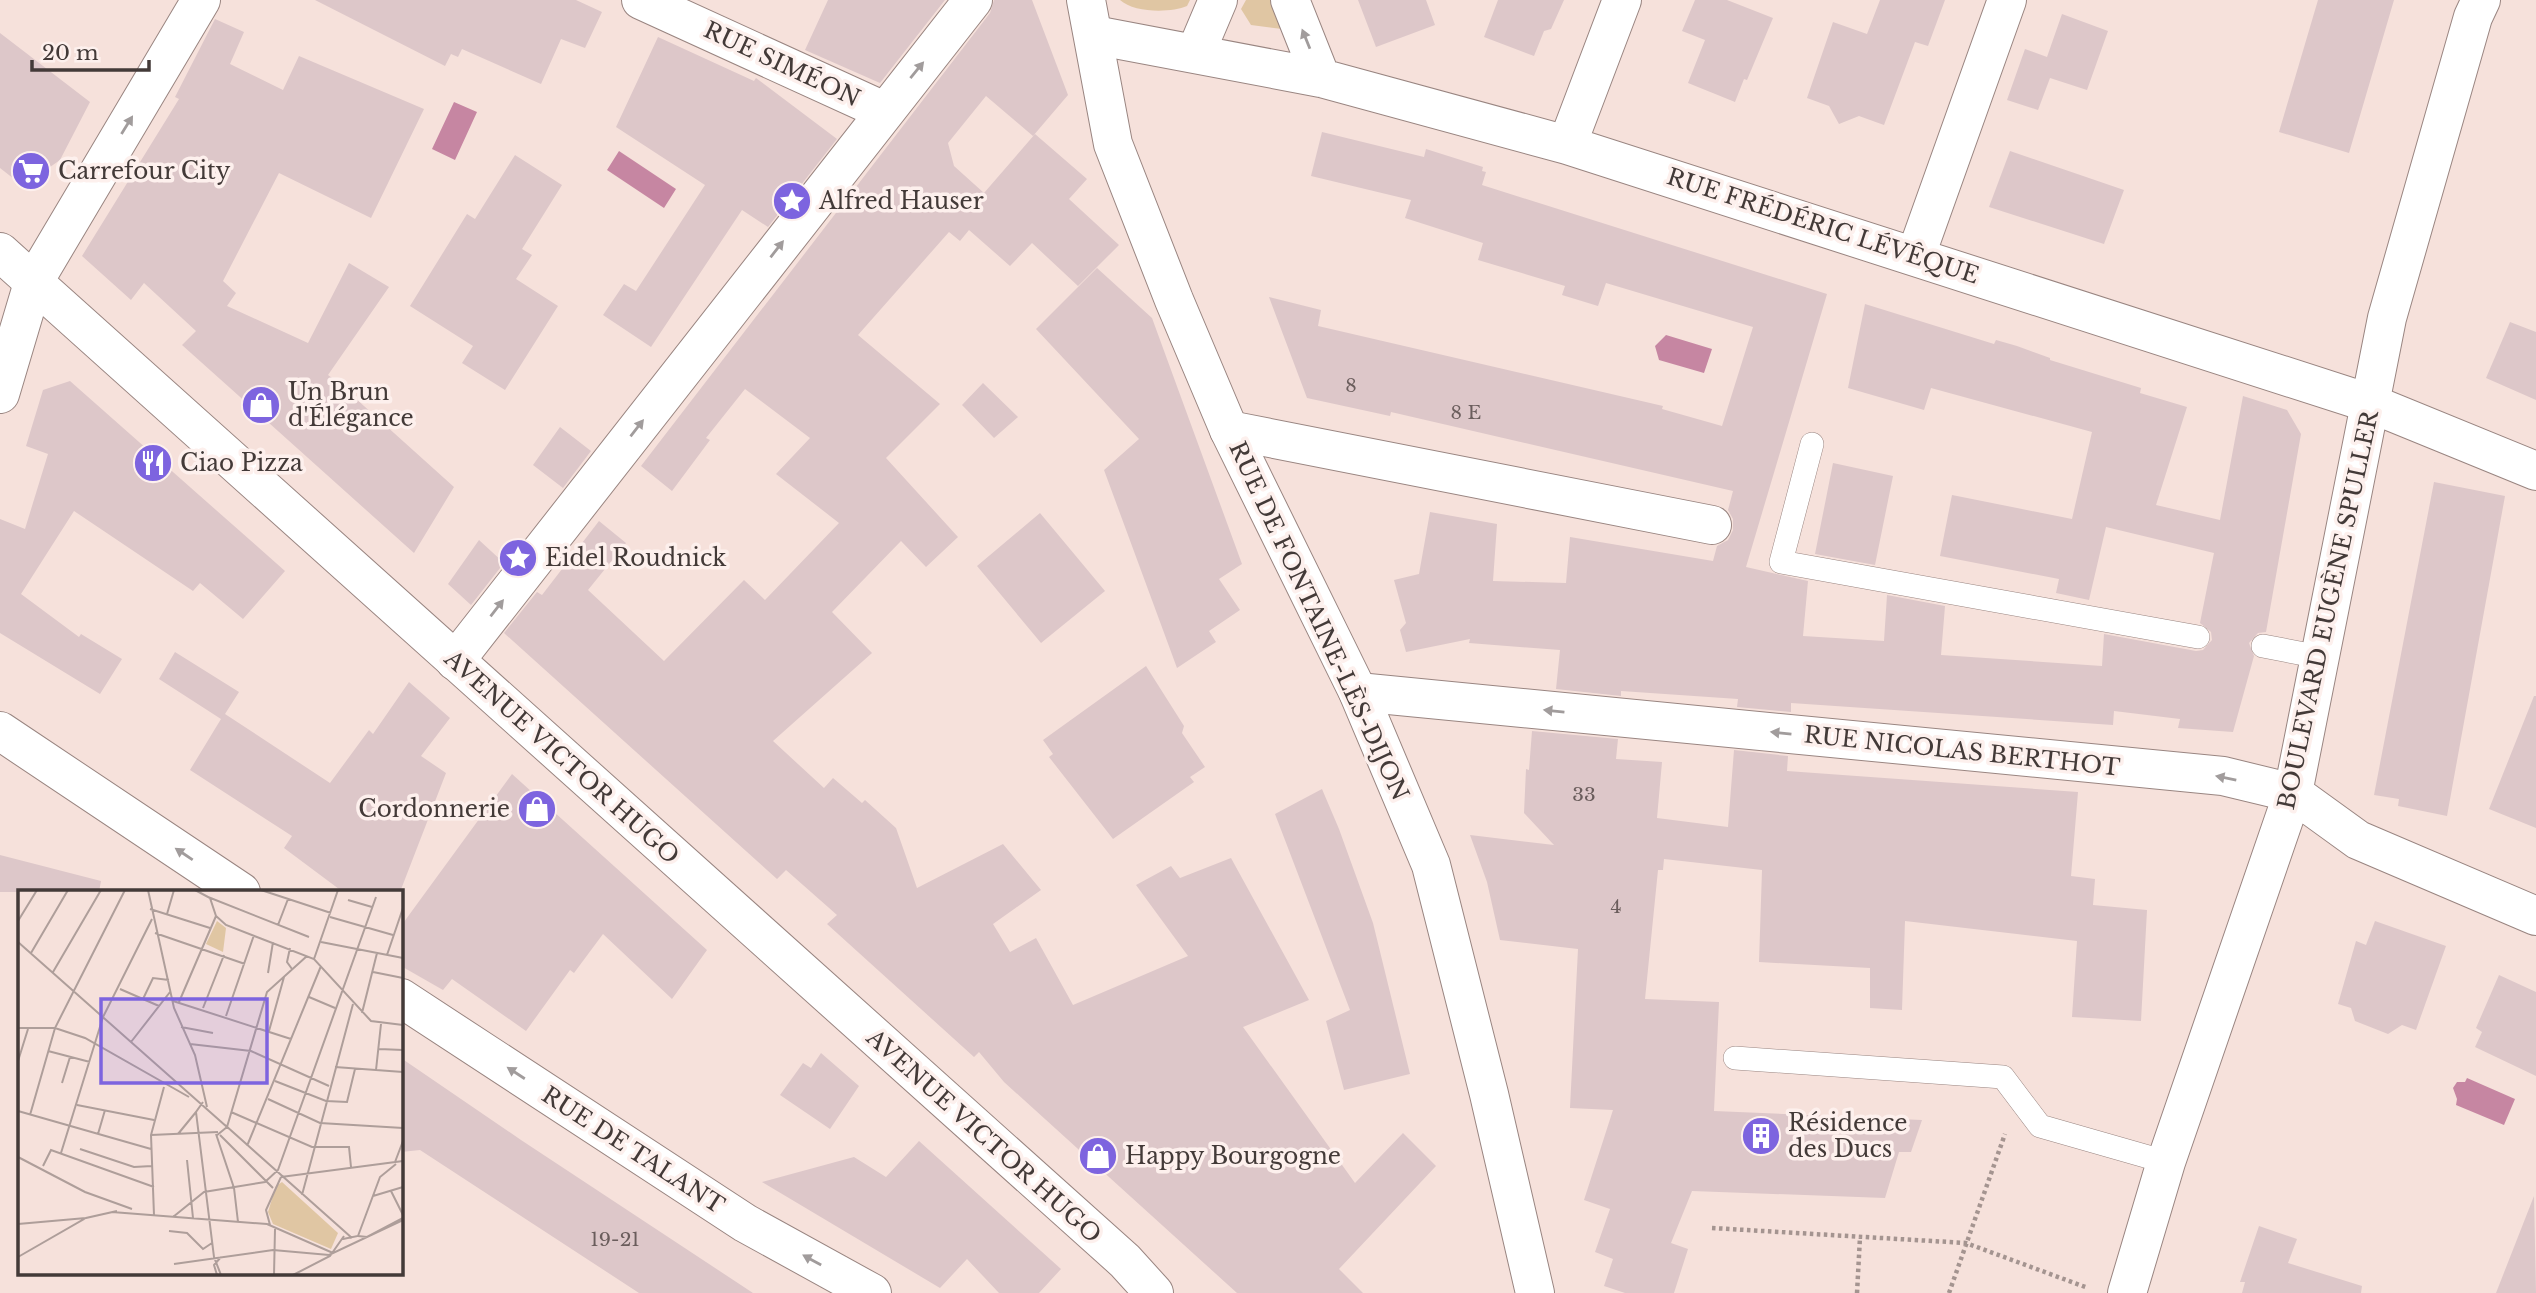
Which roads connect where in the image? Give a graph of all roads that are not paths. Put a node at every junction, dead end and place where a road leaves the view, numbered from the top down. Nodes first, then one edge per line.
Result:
1 (201, 0) edge
2 (641, 0) edge
3 (973, 0) edge
4 (1218, 0) edge
5 (1290, 0) edge
6 (1622, 0) edge
7 (2007, 0) edge
8 (2482, 0) edge
9 (1090, 17) edge
10 (1196, 52) junction
11 (1321, 78) junction
12 (884, 111) junction
13 (1567, 145) junction
14 (0, 252) edge
15 (1916, 255) junction
16 (33, 283) junction
17 (0, 394) edge
18 (2372, 404) junction
19 (1229, 430) junction
20 (1812, 444) dead end
21 (2536, 471) edge
22 (1712, 525) dead end
23 (2198, 637) dead end
24 (2263, 646) dead end
25 (2320, 657) junction
26 (455, 662) junction
27 (1358, 692) junction
28 (0, 731) edge
29 (2293, 793) junction
30 (238, 890) edge
31 (2536, 916) edge
32 (402, 999) edge
33 (1735, 1058) dead end
34 (2166, 1162) junction
35 (1125, 1261) junction
36 (2110, 1292) edge
37 (872, 1293) edge
38 (1154, 1293) edge
39 (1182, 1293) edge
40 (1535, 1293) edge

16 -> 1 street
2 - 12 street, RUE SIMÉON
12 -> 3 street
4 - 10 street
11 -> 5 street
6 - 13 street
7 - 15 street
8 - 18 street, BOULEVARD EUGÈNE SPULLER
9 - 10 street, RUE FRÉDÉRIC LÉVÊQUE
9 - 19 street, RUE DE FONTAINE-LÈS-DIJON
10 - 11 street, RUE FRÉDÉRIC LÉVÊQUE
11 - 13 street, RUE FRÉDÉRIC LÉVÊQUE
26 -> 12 street
13 - 15 street, RUE FRÉDÉRIC LÉVÊQUE
14 - 16 street, AVENUE VICTOR HUGO
15 - 18 street, RUE FRÉDÉRIC LÉVÊQUE
16 - 17 street
16 - 26 street, AVENUE VICTOR HUGO
18 - 21 street, RUE FRÉDÉRIC LÉVÊQUE
18 - 25 street, BOULEVARD EUGÈNE SPULLER
19 - 22 street
19 - 27 street, RUE DE FONTAINE-LÈS-DIJON
20 - 23 lane
24 - 25 lane
25 - 29 street, BOULEVARD EUGÈNE SPULLER
26 - 35 street, AVENUE VICTOR HUGO
29 -> 27 street, RUE NICOLAS BERTHOT
27 - 40 street, RUE DE FONTAINE-LÈS-DIJON
30 -> 28 street
29 - 31 street, RUE NICOLAS BERTHOT
29 - 34 street, BOULEVARD EUGÈNE SPULLER
37 -> 32 street, RUE DE TALANT
33 - 34 lane
34 - 36 street, BOULEVARD EUGÈNE SPULLER
35 - 38 street, AVENUE VICTOR HUGO
35 - 39 street, AVENUE VICTOR HUGO

